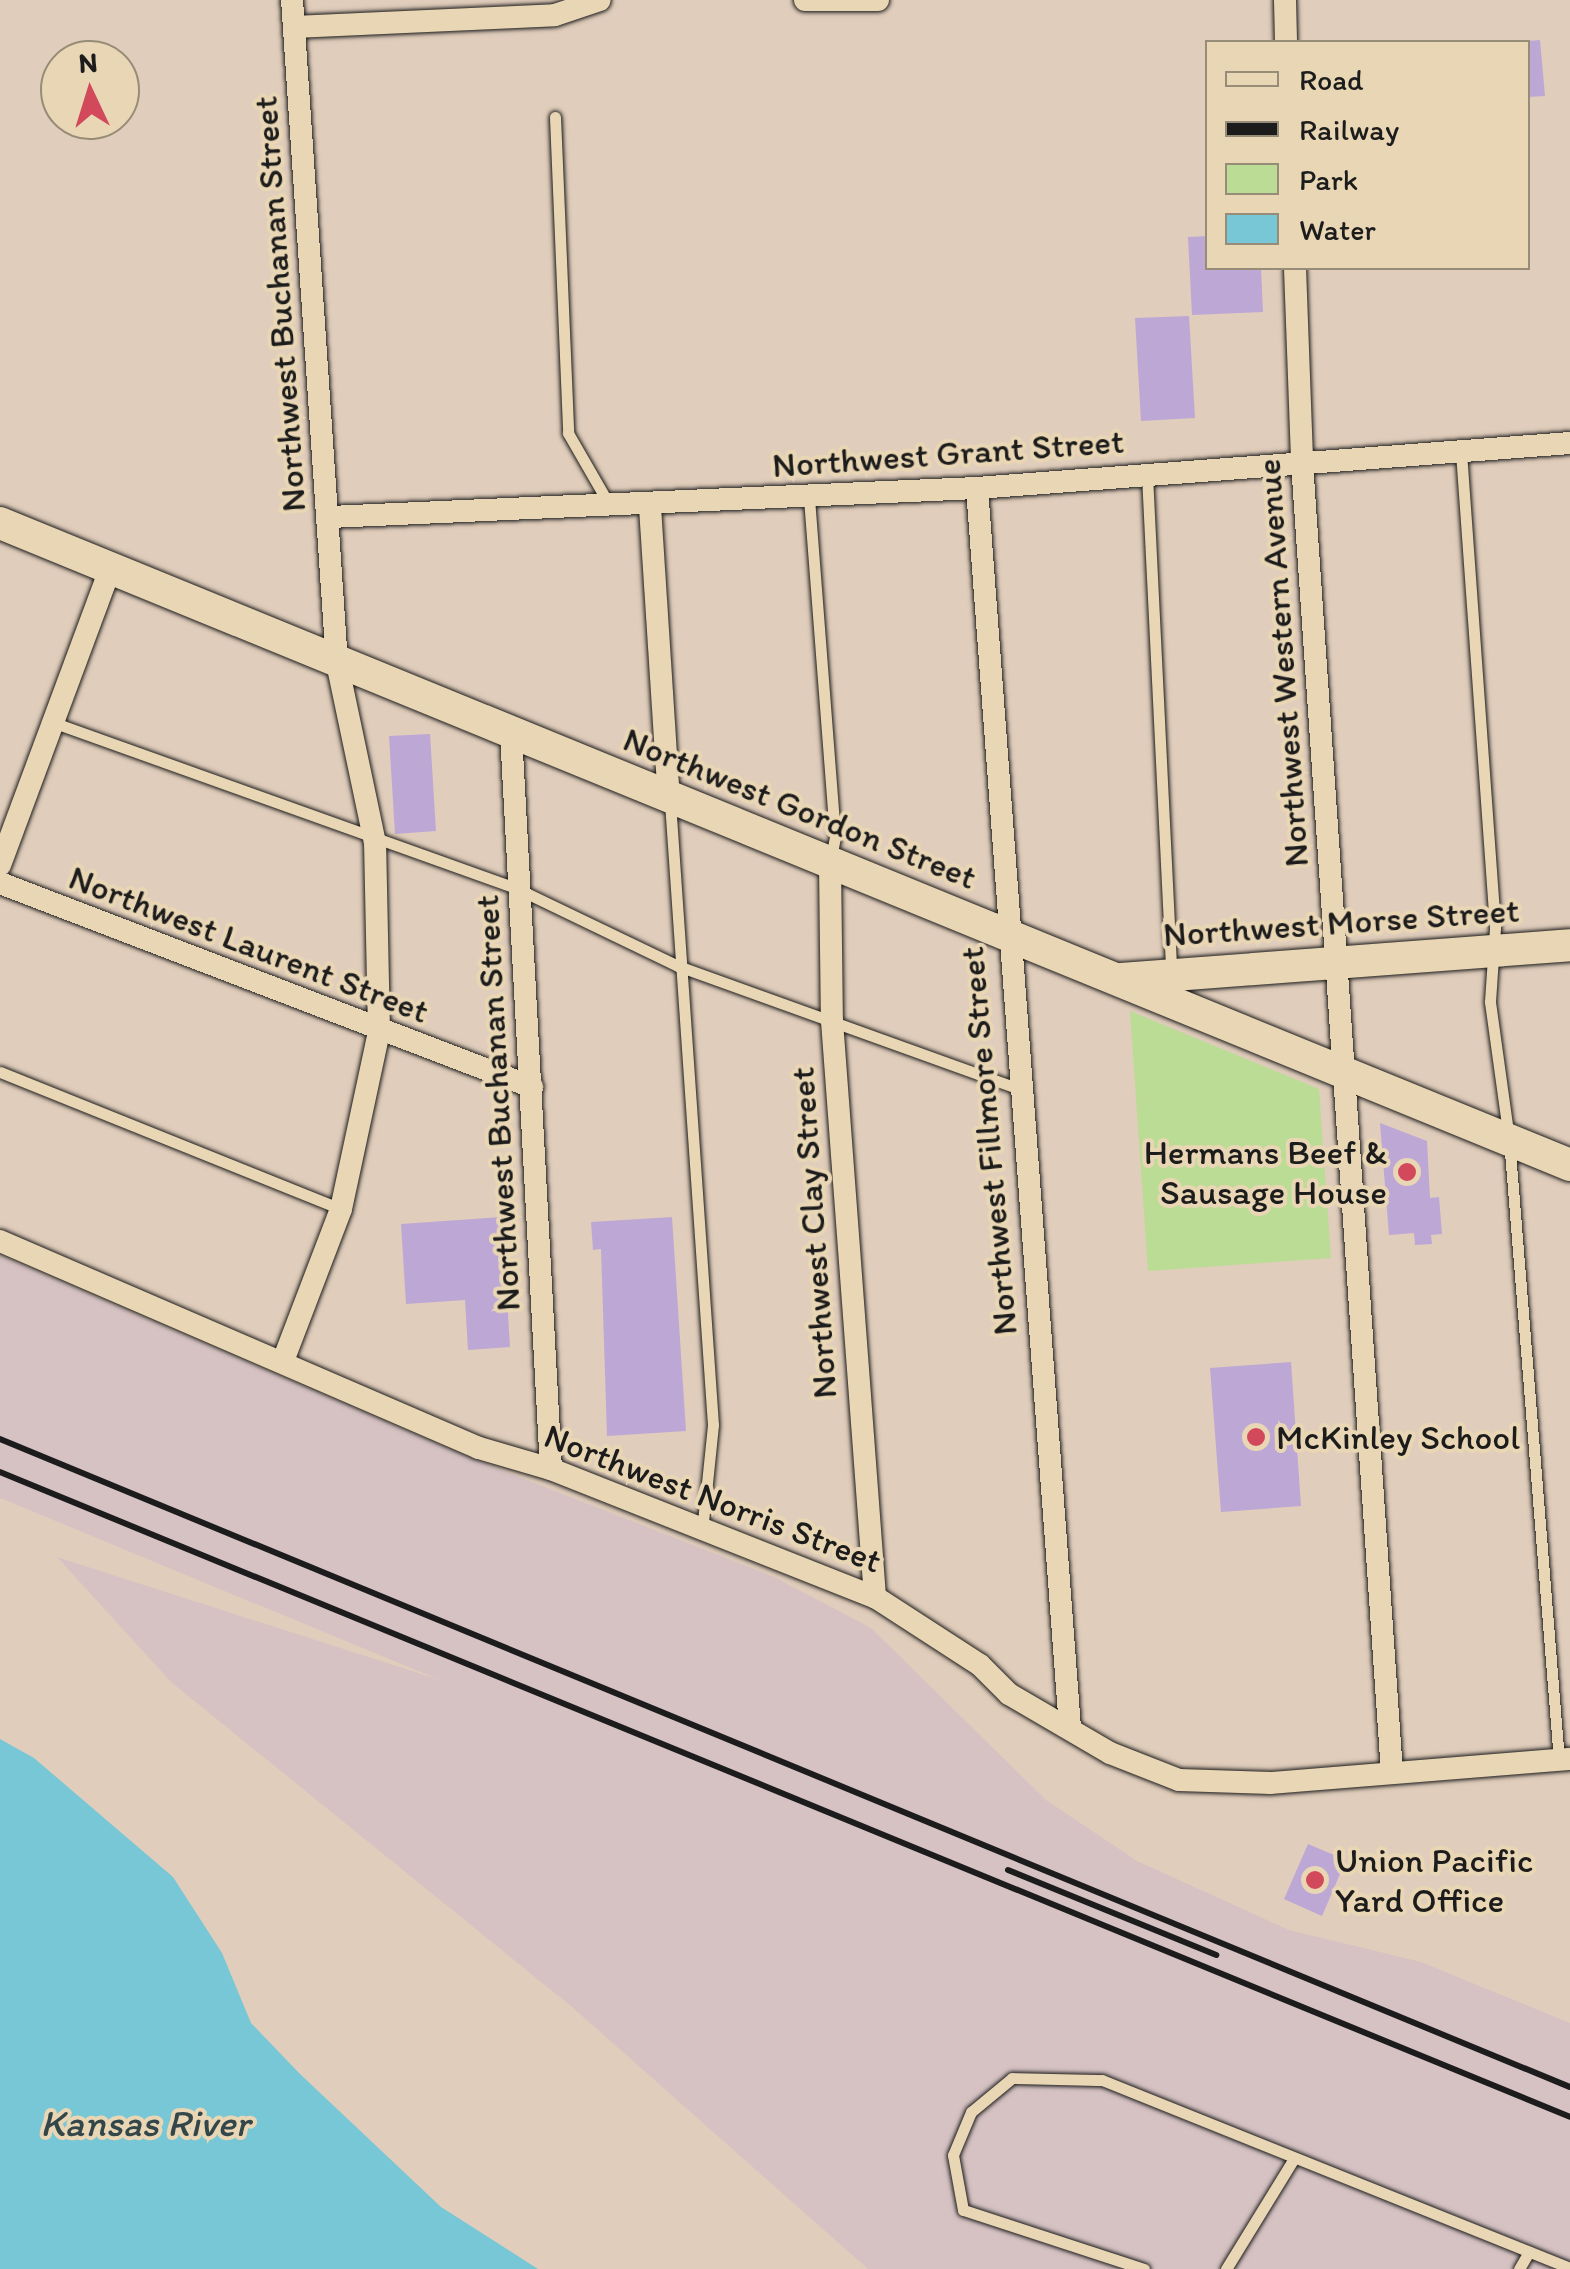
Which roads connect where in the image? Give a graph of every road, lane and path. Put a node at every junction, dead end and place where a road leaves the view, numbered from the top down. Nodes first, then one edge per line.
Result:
1 (292, 0) edge
2 (600, 0) edge
3 (805, 0) edge
4 (878, 0) edge
5 (1285, 0) edge
6 (294, 27) junction
7 (1286, 40) edge
8 (554, 117) dead end
9 (1295, 270) edge
10 (1570, 444) edge
11 (1460, 452) junction
12 (1302, 464) junction
13 (1147, 475) junction
14 (977, 488) junction
15 (809, 498) junction
16 (650, 507) junction
17 (611, 508) junction
18 (330, 518) junction
19 (0, 523) edge
20 (110, 568) junction
21 (337, 663) junction
22 (52, 722) junction
23 (511, 733) junction
24 (669, 798) junction
25 (375, 843) junction
26 (830, 864) junction
27 (0, 865) edge
28 (0, 883) edge
29 (520, 890) junction
30 (1007, 937) junction
31 (1570, 945) edge
32 (1495, 951) junction
33 (1338, 961) junction
34 (678, 966) junction
35 (1171, 974) junction
36 (1117, 979) junction
37 (832, 1021) junction
38 (379, 1031) junction
39 (0, 1072) edge
40 (1342, 1072) junction
41 (532, 1087) junction
42 (1020, 1089) junction
43 (1509, 1140) junction
44 (1570, 1164) edge
45 (342, 1209) junction
46 (0, 1242) edge
47 (283, 1361) junction
48 (551, 1470) junction
49 (702, 1531) junction
50 (875, 1597) junction
51 (1070, 1729) junction
52 (1564, 1760) edge
53 (1392, 1772) junction
54 (1293, 2160) junction
55 (1529, 2252) junction
56 (1570, 2268) edge
57 (1144, 2269) edge
58 (1226, 2269) edge
59 (1519, 2269) edge

1 - 6 street, Northwest Buchanan Street
2 - 6 street
3 - 4 street
5 - 7 street
6 - 18 street, Northwest Buchanan Street
8 - 17 lane
9 - 12 street, Northwest Western Avenue
10 - 11 street, Northwest Grant Street
11 - 12 street, Northwest Grant Street
11 - 32 lane
12 - 13 street, Northwest Grant Street
12 - 33 street, Northwest Western Avenue
13 - 14 street, Northwest Grant Street
13 - 35 lane
14 - 15 street, Northwest Grant Street
14 - 30 street, Northwest Fillmore Street
15 - 16 street, Northwest Grant Street
15 - 26 lane
16 - 17 street, Northwest Grant Street
16 - 24 street
17 - 18 street, Northwest Grant Street
18 - 21 street, Northwest Buchanan Street
19 - 20 main road, Northwest Gordon Street
20 - 21 main road, Northwest Gordon Street
20 - 22 street
21 - 23 main road, Northwest Gordon Street
21 - 25 street, Northwest Buchanan Street
22 - 25 lane
22 - 27 street
23 - 24 main road, Northwest Gordon Street
23 - 29 street, Northwest Buchanan Street
24 - 26 main road, Northwest Gordon Street
24 - 34 lane
25 - 29 lane
25 - 38 street, Northwest Buchanan Street
26 - 30 main road, Northwest Gordon Street
26 - 37 street, Northwest Clay Street
28 - 38 street, Northwest Laurent Street
29 - 34 lane
29 - 41 street, Northwest Buchanan Street
30 - 36 main road, Northwest Gordon Street
30 - 42 street, Northwest Fillmore Street
31 - 32 main road, Northwest Morse Street
32 - 33 main road, Northwest Morse Street
32 - 43 lane
33 - 35 main road, Northwest Morse Street
33 - 40 street, Northwest Western Avenue
34 - 37 lane
34 - 49 lane
35 - 36 main road, Northwest Morse Street
36 - 40 main road, Northwest Gordon Street
37 - 42 lane
37 - 50 street, Northwest Clay Street
38 - 41 street, Northwest Laurent Street
38 - 45 street, Northwest Buchanan Street
39 - 45 lane
40 - 43 main road, Northwest Gordon Street
40 - 53 street, Northwest Western Avenue
41 - 48 street, Northwest Buchanan Street
42 - 51 street, Northwest Fillmore Street
43 - 44 main road, Northwest Gordon Street
43 - 52 lane
45 - 47 street, Northwest Buchanan Street
46 - 47 street, Northwest Norris Street
47 - 48 street, Northwest Norris Street
48 - 49 street, Northwest Norris Street
49 - 50 street, Northwest Norris Street
50 - 51 street, Northwest Norris Street
51 - 53 street, Northwest Norris Street
52 - 53 street
54 - 55 lane
54 - 57 lane
54 - 58 lane
55 - 56 lane
55 - 59 lane

